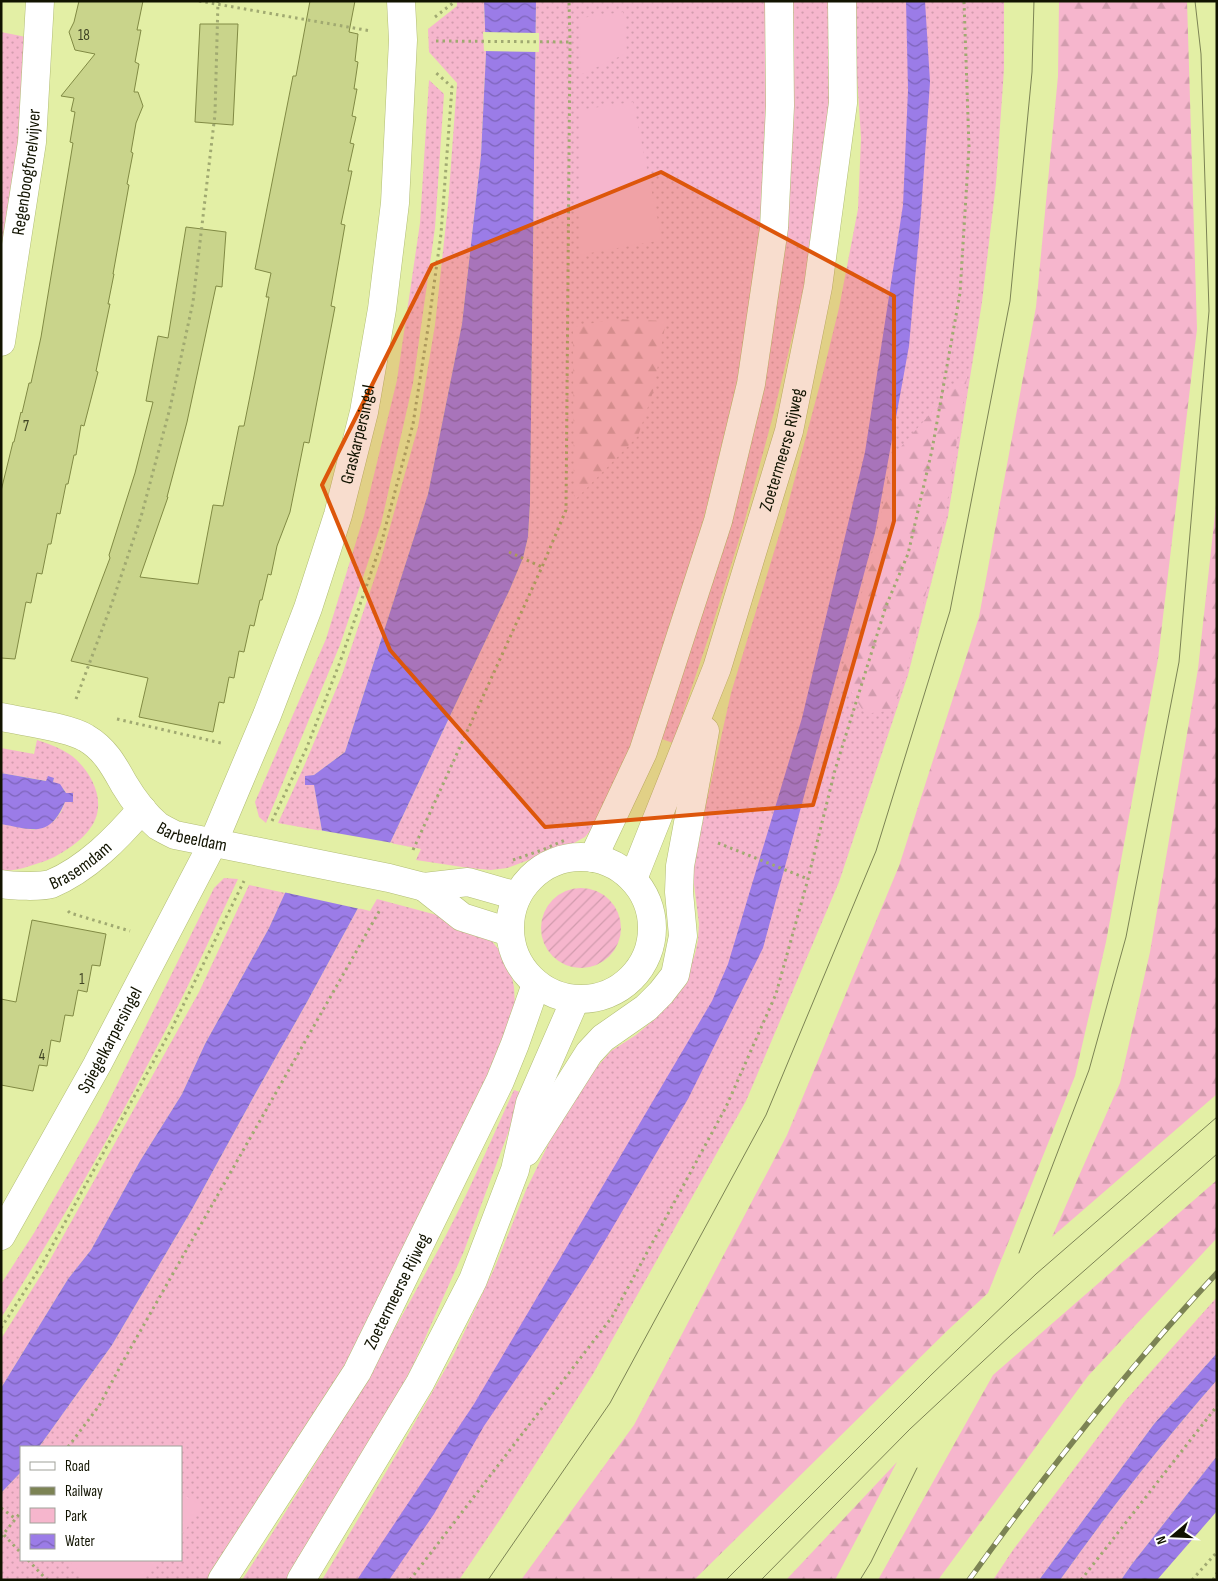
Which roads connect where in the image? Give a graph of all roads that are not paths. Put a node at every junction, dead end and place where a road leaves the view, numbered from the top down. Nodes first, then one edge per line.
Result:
1 (40, 1) edge
2 (401, 1) edge
3 (779, 1) edge
4 (842, 1) edge
5 (1, 342) edge
6 (717, 668) junction
7 (1, 718) edge
8 (142, 809) junction
9 (213, 843) junction
10 (593, 858) junction
11 (633, 879) junction
12 (1, 884) edge
13 (424, 887) junction
14 (517, 896) junction
15 (509, 932) junction
16 (536, 984) junction
17 (575, 1000) junction
18 (515, 1170) junction
19 (1, 1236) edge
20 (222, 1580) edge
21 (301, 1580) edge

1 - 5 main road, Regenboogforelvijver
2 - 9 main road, Graskarpersingel
3 - 10 main road
4 - 6 main road, Zoetermeerse Rijweg
6 - 11 main road, Zoetermeerse Rijweg
6 - 18 main road
7 - 8 main road, Barbeeldam
8 - 9 main road, Barbeeldam
8 - 12 main road, Brasemdam
9 - 13 main road, Barbeeldam
9 - 19 main road, Spiegelkarpersingel
10 - 11 main road
10 - 14 main road
11 - 17 main road
13 - 14 main road, Barbeeldam
13 - 15 main road, Barbeeldam
14 - 15 main road
15 - 16 main road
16 - 17 main road
16 - 20 main road, Zoetermeerse Rijweg
17 - 18 main road
18 - 21 main road

